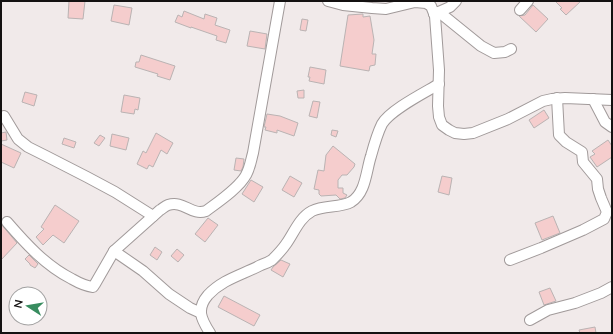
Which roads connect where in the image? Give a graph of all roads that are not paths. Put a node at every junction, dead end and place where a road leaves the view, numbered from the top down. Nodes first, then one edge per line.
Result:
1 (280, 1) edge
2 (328, 1) edge
3 (456, 1) edge
4 (528, 1) edge
5 (402, 3) edge
6 (520, 10) dead end
7 (437, 13) junction
8 (511, 49) dead end
9 (439, 84) junction
10 (557, 98) junction
11 (593, 99) junction
12 (612, 100) edge
13 (4, 116) dead end
14 (612, 127) edge
15 (154, 216) junction
16 (7, 222) dead end
17 (114, 251) junction
18 (510, 260) dead end
19 (612, 288) edge
20 (201, 312) junction
21 (530, 320) dead end
22 (210, 333) edge

1 - 15 street
2 - 5 street
3 - 7 street
4 - 6 street
5 - 7 street
7 - 8 street
7 - 9 street
9 - 10 street
9 - 20 street
10 - 11 street
10 - 18 street
11 - 12 street
11 - 14 street
13 - 15 street
15 - 17 street
16 - 17 street
17 - 20 street
19 - 21 street
20 - 22 street

